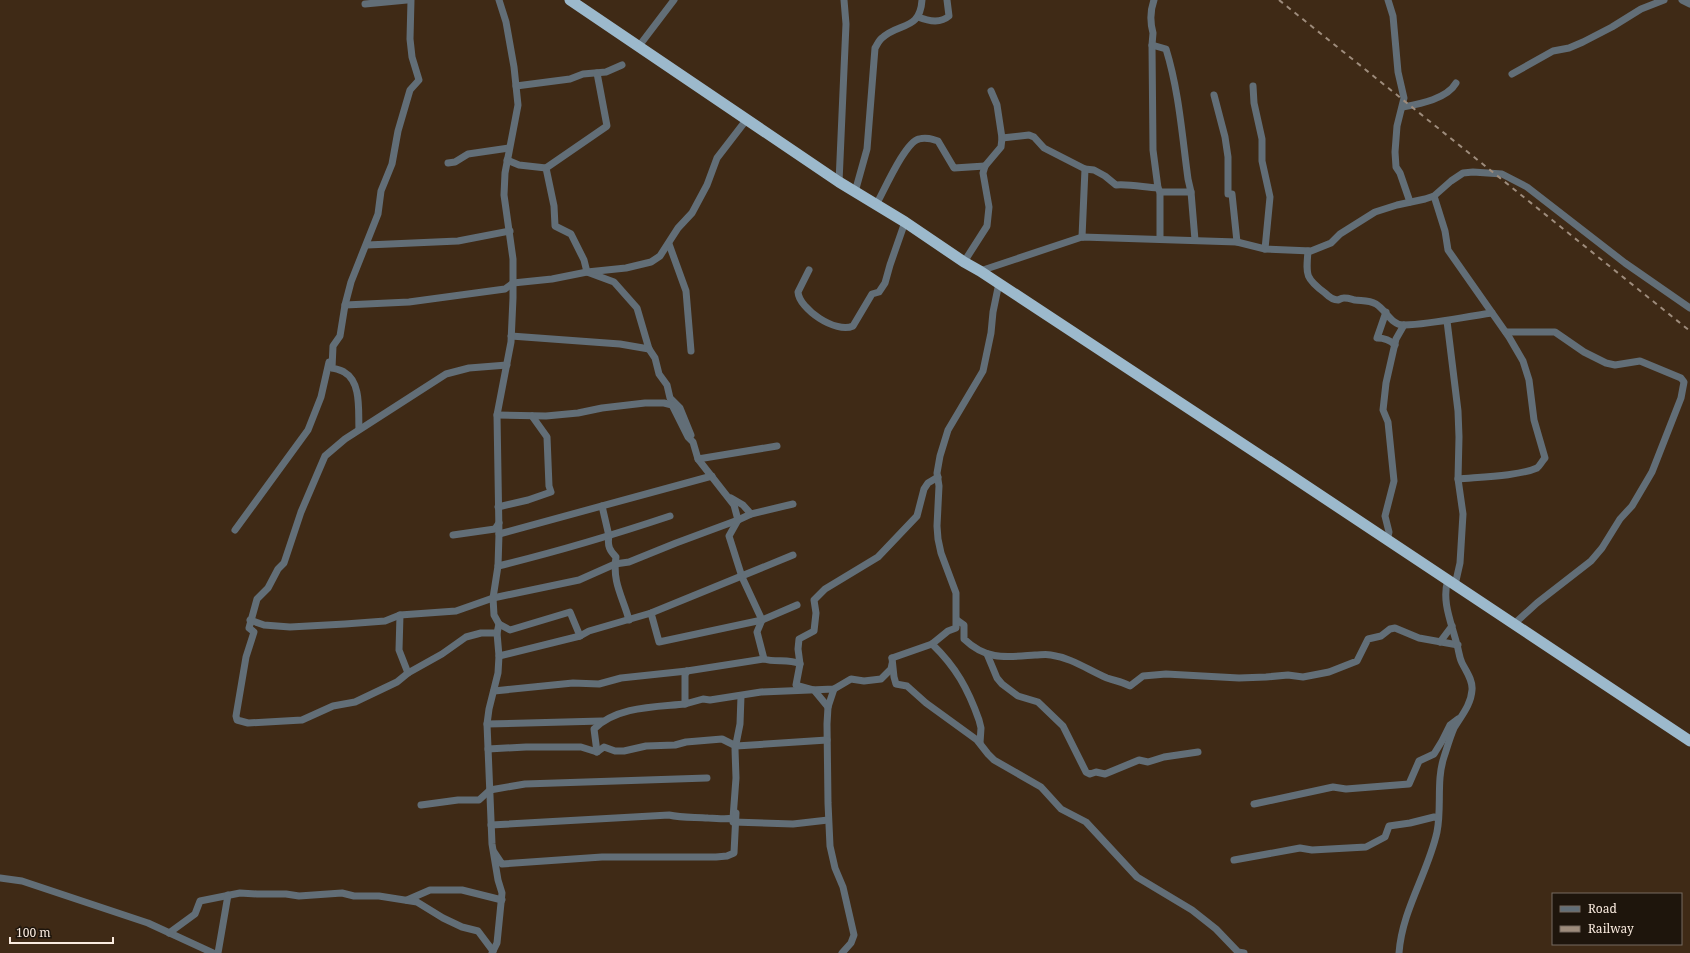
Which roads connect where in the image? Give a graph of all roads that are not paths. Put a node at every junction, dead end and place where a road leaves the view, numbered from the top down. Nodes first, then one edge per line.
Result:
1 (407, 0) edge
2 (411, 0) edge
3 (499, 0) edge
4 (570, 0) edge
5 (674, 0) edge
6 (844, 0) edge
7 (922, 0) edge
8 (947, 0) edge
9 (1154, 0) edge
10 (1388, 0) edge
11 (1664, 0) edge
12 (1682, 0) edge
13 (365, 4) dead end
14 (1690, 4) edge
15 (918, 18) junction
16 (1152, 45) junction
17 (639, 46) junction
18 (622, 65) dead end
19 (596, 73) junction
20 (1512, 74) dead end
21 (1456, 82) dead end
22 (516, 86) junction
23 (1253, 86) dead end
24 (991, 91) dead end
25 (1214, 95) dead end
26 (1403, 107) junction
27 (747, 119) junction
28 (1002, 138) junction
29 (509, 148) junction
30 (507, 160) junction
31 (448, 163) dead end
32 (985, 166) junction
33 (546, 168) junction
34 (1085, 170) junction
35 (839, 182) junction
36 (1159, 190) junction
37 (855, 192) junction
38 (1191, 192) junction
39 (1434, 196) junction
40 (1410, 202) junction
41 (876, 205) junction
42 (905, 222) junction
43 (510, 231) junction
44 (1082, 237) junction
45 (1160, 239) junction
46 (1195, 240) junction
47 (1237, 242) junction
48 (669, 244) junction
49 (367, 245) junction
50 (1265, 249) junction
51 (1308, 251) junction
52 (964, 262) junction
53 (809, 270) dead end
54 (980, 271) junction
55 (587, 272) junction
56 (513, 283) junction
57 (999, 283) junction
58 (345, 305) junction
59 (1690, 308) edge
60 (1386, 312) junction
61 (1492, 313) junction
62 (1447, 321) junction
63 (1404, 325) junction
64 (1506, 332) junction
65 (511, 336) junction
66 (1395, 345) junction
67 (333, 346) junction
68 (649, 349) junction
69 (691, 350) dead end
70 (507, 365) junction
71 (670, 398) junction
72 (602, 408) junction
73 (497, 414) junction
74 (532, 416) junction
75 (359, 429) junction
76 (694, 442) junction
77 (777, 446) dead end
78 (698, 459) junction
79 (712, 476) junction
80 (938, 477) junction
81 (1458, 479) junction
82 (722, 492) junction
83 (793, 504) dead end
84 (602, 506) junction
85 (498, 507) junction
86 (751, 514) junction
87 (670, 516) dead end
88 (738, 520) junction
89 (499, 523) junction
90 (234, 530) dead end
91 (499, 534) junction
92 (453, 535) dead end
93 (609, 536) junction
94 (1387, 541) junction
95 (793, 555) dead end
96 (615, 564) junction
97 (498, 566) junction
98 (742, 577) junction
99 (1451, 582) junction
100 (493, 598) junction
101 (797, 605) dead end
102 (651, 613) junction
103 (400, 615) junction
104 (250, 620) junction
105 (629, 620) junction
106 (762, 620) junction
107 (956, 620) junction
108 (499, 624) junction
109 (1514, 624) junction
110 (1452, 626) junction
111 (498, 633) junction
112 (580, 636) junction
113 (1440, 642) junction
114 (932, 644) junction
115 (1458, 645) junction
116 (987, 654) junction
117 (499, 656) junction
118 (892, 658) junction
119 (764, 659) junction
120 (800, 664) junction
121 (687, 671) junction
122 (408, 673) junction
123 (834, 689) junction
124 (814, 690) junction
125 (494, 691) junction
126 (741, 696) junction
127 (685, 704) junction
128 (828, 707) junction
129 (1461, 717) junction
130 (602, 721) junction
131 (487, 724) junction
132 (827, 740) junction
133 (1690, 741) edge
134 (980, 743) junction
135 (736, 746) junction
136 (488, 749) junction
137 (597, 752) junction
138 (1198, 752) dead end
139 (707, 778) dead end
140 (735, 783) junction
141 (490, 790) junction
142 (1254, 804) dead end
143 (421, 805) dead end
144 (1438, 818) junction
145 (828, 820) junction
146 (712, 821) dead end
147 (736, 822) junction
148 (491, 825) junction
149 (493, 849) junction
150 (1234, 860) dead end
151 (0, 878) edge
152 (228, 895) junction
153 (407, 900) junction
154 (502, 900) junction
155 (170, 933) junction
156 (493, 952) edge
157 (213, 953) edge
158 (218, 953) edge
159 (842, 953) edge
160 (1244, 953) edge
161 (1399, 953) edge

1 - 13 street
2 - 49 street
3 - 22 street
4 - 17 highway
5 - 17 street
6 - 35 street
7 - 15 street
8 - 15 street
9 - 16 street
10 - 26 street
11 - 20 street
12 - 14 street
15 - 37 street
16 - 36 street
16 - 38 street
17 - 27 highway
18 - 19 street
19 - 22 street
19 - 33 street
21 - 26 street
22 - 29 street
23 - 50 street
24 - 28 street
25 - 47 street
26 - 40 street
27 - 35 highway
27 - 48 street
28 - 32 street
28 - 34 street
29 - 30 street
29 - 31 street
30 - 33 street
30 - 43 street
32 - 41 street
32 - 52 street
33 - 55 street
34 - 36 street
34 - 44 street
35 - 37 highway
36 - 38 street
36 - 45 street
37 - 41 highway
38 - 46 street
39 - 40 street
39 - 59 street
39 - 61 street
40 - 51 street
41 - 42 highway
42 - 52 highway
42 - 53 street
43 - 49 street
43 - 56 street
44 - 45 street
44 - 54 street
45 - 46 street
46 - 47 street
47 - 50 street
48 - 55 street
48 - 69 street
49 - 58 street
50 - 51 street
51 - 60 street
52 - 54 highway
54 - 57 highway
55 - 56 street
55 - 68 street
56 - 58 street
56 - 65 street
57 - 80 street
57 - 94 highway
58 - 67 street
60 - 63 street
60 - 66 street
61 - 62 street
61 - 64 street
62 - 63 street
62 - 81 street
63 - 66 street
64 - 81 street
64 - 109 street
65 - 68 street
65 - 70 street
66 - 94 street
67 - 75 street
67 - 90 street
68 - 71 street
70 - 73 street
70 - 75 street
71 - 72 street
71 - 76 street
72 - 74 street
72 - 76 street
73 - 74 street
73 - 85 street
74 - 85 street
75 - 104 street
76 - 78 street
77 - 78 street
78 - 79 street
79 - 82 street
79 - 84 street
80 - 107 street
80 - 120 street
81 - 99 street
82 - 86 street
82 - 88 street
83 - 86 street
84 - 91 street
84 - 93 street
85 - 89 street
86 - 88 street
87 - 93 street
88 - 96 street
88 - 98 street
89 - 91 street
89 - 92 street
91 - 97 street
93 - 96 street
93 - 97 street
94 - 99 highway
95 - 98 street
96 - 100 street
96 - 105 street
97 - 100 street
98 - 102 street
98 - 106 street
99 - 109 highway
99 - 110 street
100 - 103 street
100 - 108 street
101 - 106 street
102 - 105 street
102 - 106 street
103 - 104 street
103 - 122 street
104 - 122 street
105 - 112 street
106 - 119 street
107 - 114 street
107 - 116 street
108 - 111 street
108 - 112 street
109 - 133 highway
110 - 113 street
110 - 115 street
111 - 117 street
111 - 122 street
112 - 117 street
113 - 115 street
113 - 116 street
114 - 118 street
114 - 134 street
115 - 129 street
116 - 138 street
117 - 125 street
118 - 123 street
118 - 134 street
119 - 120 street
119 - 121 street
120 - 124 street
121 - 125 street
121 - 127 street
123 - 124 street
123 - 128 street
124 - 126 street
124 - 128 street
125 - 131 street
126 - 127 street
126 - 135 street
127 - 130 street
128 - 132 street
129 - 142 street
129 - 144 street
130 - 131 street
130 - 137 street
131 - 136 street
132 - 135 street
132 - 145 street
134 - 160 street
135 - 137 street
135 - 140 street
136 - 137 street
136 - 141 street
139 - 141 street
140 - 147 street
140 - 148 street
141 - 143 street
141 - 148 street
144 - 150 street
144 - 161 street
145 - 147 street
145 - 159 street
146 - 147 street
147 - 149 street
148 - 149 street
149 - 154 street
151 - 155 street
152 - 153 street
152 - 155 street
152 - 158 street
153 - 154 street
153 - 156 street
154 - 156 street
155 - 157 street

